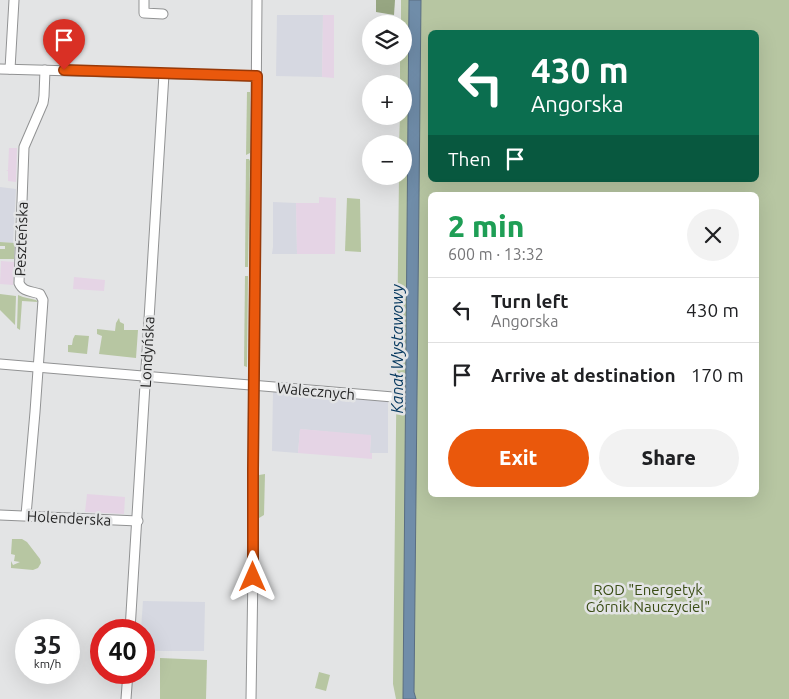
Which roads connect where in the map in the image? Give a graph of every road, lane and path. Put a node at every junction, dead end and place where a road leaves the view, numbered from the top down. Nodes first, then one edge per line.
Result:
1 (14, 0) edge
2 (144, 0) edge
3 (258, 0) edge
4 (163, 14) dead end
5 (0, 69) edge
6 (10, 69) junction
7 (45, 70) junction
8 (164, 74) junction
9 (257, 76) junction
10 (0, 364) edge
11 (38, 367) junction
12 (146, 376) junction
13 (254, 385) junction
14 (394, 397) dead end
15 (0, 515) edge
16 (26, 515) junction
17 (138, 521) junction
18 (131, 619) edge
19 (127, 684) edge
20 (126, 699) edge
21 (251, 699) edge

1 - 6 street
2 - 4 street
3 - 9 street
5 - 6 street
6 - 7 street
7 - 8 street
7 - 11 street, Peszteńska
8 - 9 street
8 - 12 street, Londyńska
9 - 13 street
10 - 11 street, Walecznych
11 - 12 street, Walecznych
11 - 16 street, Peszteńska
12 - 13 street, Walecznych
12 - 17 street, Londyńska
13 - 14 street, Walecznych
13 - 21 street
15 - 16 street, Holenderska
16 - 17 street, Holenderska
17 - 18 street, Londyńska
19 - 20 street

